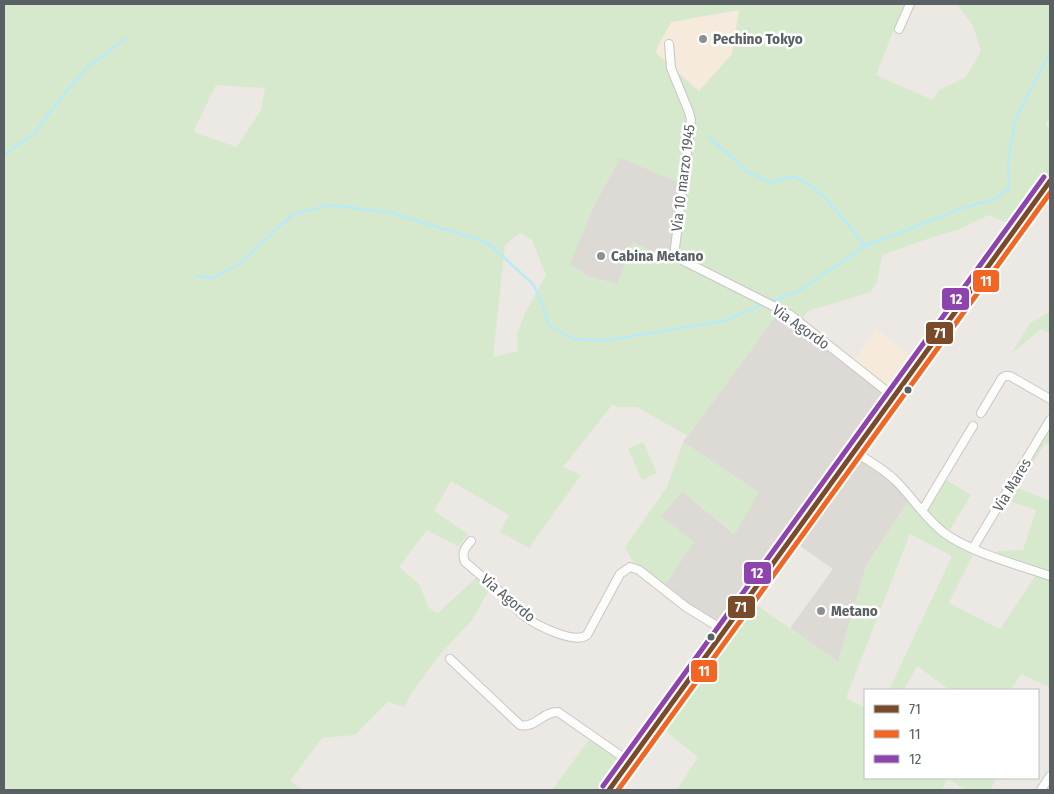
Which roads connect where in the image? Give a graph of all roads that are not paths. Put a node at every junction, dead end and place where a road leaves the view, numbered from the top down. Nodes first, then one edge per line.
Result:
1 (910, 4) edge
2 (899, 28) dead end
3 (669, 44) dead end
4 (1050, 180) edge
5 (674, 256) joint
6 (894, 397) junction
7 (1050, 399) edge
8 (982, 413) dead end
9 (1050, 420) edge
10 (973, 426) dead end
11 (855, 452) junction
12 (922, 511) junction
13 (471, 541) dead end
14 (973, 548) junction
15 (1050, 576) edge
16 (725, 631) junction
17 (450, 659) dead end
18 (630, 762) junction
19 (1050, 776) edge
20 (609, 790) edge
21 (1041, 790) edge

1 - 2 street
3 - 5 street, Via 10 marzo 1945
4 - 6 main road
5 - 6 street, Via Agordo
6 - 11 main road
7 - 8 street
9 - 14 street, Via Mares
10 - 12 street
11 - 12 street
11 - 16 main road
12 - 14 street
13 - 16 street, Via Agordo
14 - 15 street
16 - 18 main road
17 - 18 street
18 - 20 main road
19 - 21 street

